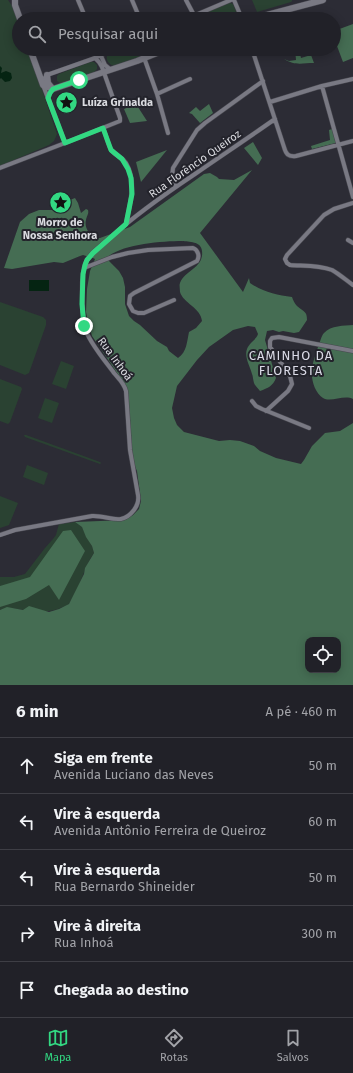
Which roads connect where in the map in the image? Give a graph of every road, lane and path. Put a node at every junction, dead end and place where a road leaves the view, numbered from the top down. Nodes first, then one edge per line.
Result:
1 (78, 0) edge
2 (132, 0) edge
3 (186, 0) edge
4 (233, 0) edge
5 (323, 0) edge
6 (14, 2) edge
7 (297, 3) edge
8 (18, 12) edge
9 (83, 12) edge
10 (137, 12) edge
11 (192, 12) edge
12 (206, 12) edge
13 (239, 12) edge
14 (272, 12) edge
15 (33, 56) edge
16 (98, 56) edge
17 (101, 56) edge
18 (150, 56) edge
19 (254, 56) edge
20 (95, 58) junction
21 (145, 58) junction
22 (111, 70) junction
23 (104, 73) junction
24 (47, 75) junction
25 (190, 79) dead end
26 (353, 79) edge
27 (263, 81) junction
28 (43, 85) junction
29 (322, 86) junction
30 (53, 89) junction
31 (157, 94) junction
32 (48, 98) junction
33 (270, 102) junction
34 (275, 119) junction
35 (103, 128) junction
36 (168, 133) dead end
37 (353, 141) edge
38 (65, 143) junction
39 (338, 144) junction
40 (0, 168) edge
41 (176, 187) junction
42 (353, 197) edge
43 (353, 203) edge
44 (126, 224) junction
45 (348, 240) dead end
46 (353, 243) edge
47 (84, 268) junction
48 (353, 285) edge
49 (174, 300) dead end
50 (353, 351) edge
51 (252, 401) dead end
52 (266, 411) junction
53 (309, 428) dead end
54 (0, 535) edge

1 - 9 street
2 - 10 street
3 - 11 street
4 - 12 street
4 - 13 street
5 - 7 main road
6 - 8 main road
7 - 14 main road
15 - 28 main road
16 - 20 street
17 - 22 street
18 - 21 main road
19 - 27 street
20 - 23 street
20 - 24 street
21 - 22 main road
21 - 31 street
22 - 23 main road
23 - 30 main road
23 - 35 street
24 - 28 street
24 - 30 main road
25 - 31 street
26 - 29 street
27 - 33 street
27 - 41 street
28 - 30 main road
28 - 32 street
29 - 33 street
29 - 39 street
30 - 32 street
31 - 36 street
32 - 38 street
33 - 34 street
34 - 39 street
34 - 41 street, Rua Florêncio Queiroz
35 - 38 street
35 - 44 street
37 - 39 street
38 - 40 street
39 - 42 street
41 - 44 street, Rua Florêncio Queiroz
43 - 48 street
44 - 47 street
45 - 46 street
47 - 49 street
47 - 54 street, Rua Inhoá
50 - 52 street
51 - 52 street
52 - 53 street

